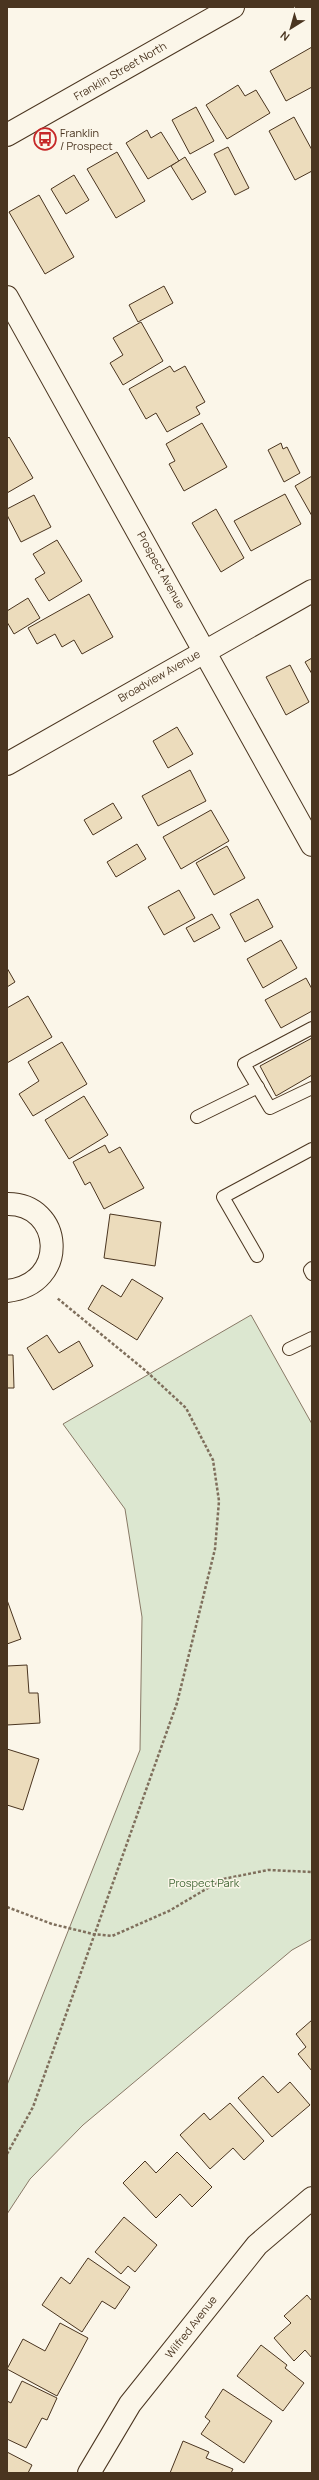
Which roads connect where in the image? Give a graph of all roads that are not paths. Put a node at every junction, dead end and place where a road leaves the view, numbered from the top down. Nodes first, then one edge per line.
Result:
1 (233, 7) edge
2 (7, 135) edge
3 (7, 297) edge
4 (312, 591) edge
5 (205, 650) junction
6 (7, 764) edge
7 (312, 845) edge
8 (312, 1028) edge
9 (258, 1088) junction
10 (312, 1088) edge
11 (198, 1117) dead end
12 (312, 1149) edge
13 (7, 1203) edge
14 (257, 1256) dead end
15 (312, 1268) edge
16 (312, 1274) edge
17 (7, 1291) edge
18 (312, 1338) edge
19 (289, 1349) dead end
20 (312, 2198) edge
21 (89, 2473) edge

1 - 2 street, Franklin Street North
3 - 5 street, Prospect Avenue
4 - 5 street, Broadview Avenue
5 - 6 street, Broadview Avenue
5 - 7 street, Prospect Avenue
8 - 9 lane
9 - 10 lane
9 - 11 lane
12 - 14 lane
13 - 17 street
15 - 16 lane
18 - 19 lane
20 - 21 street, Wilfred Avenue

